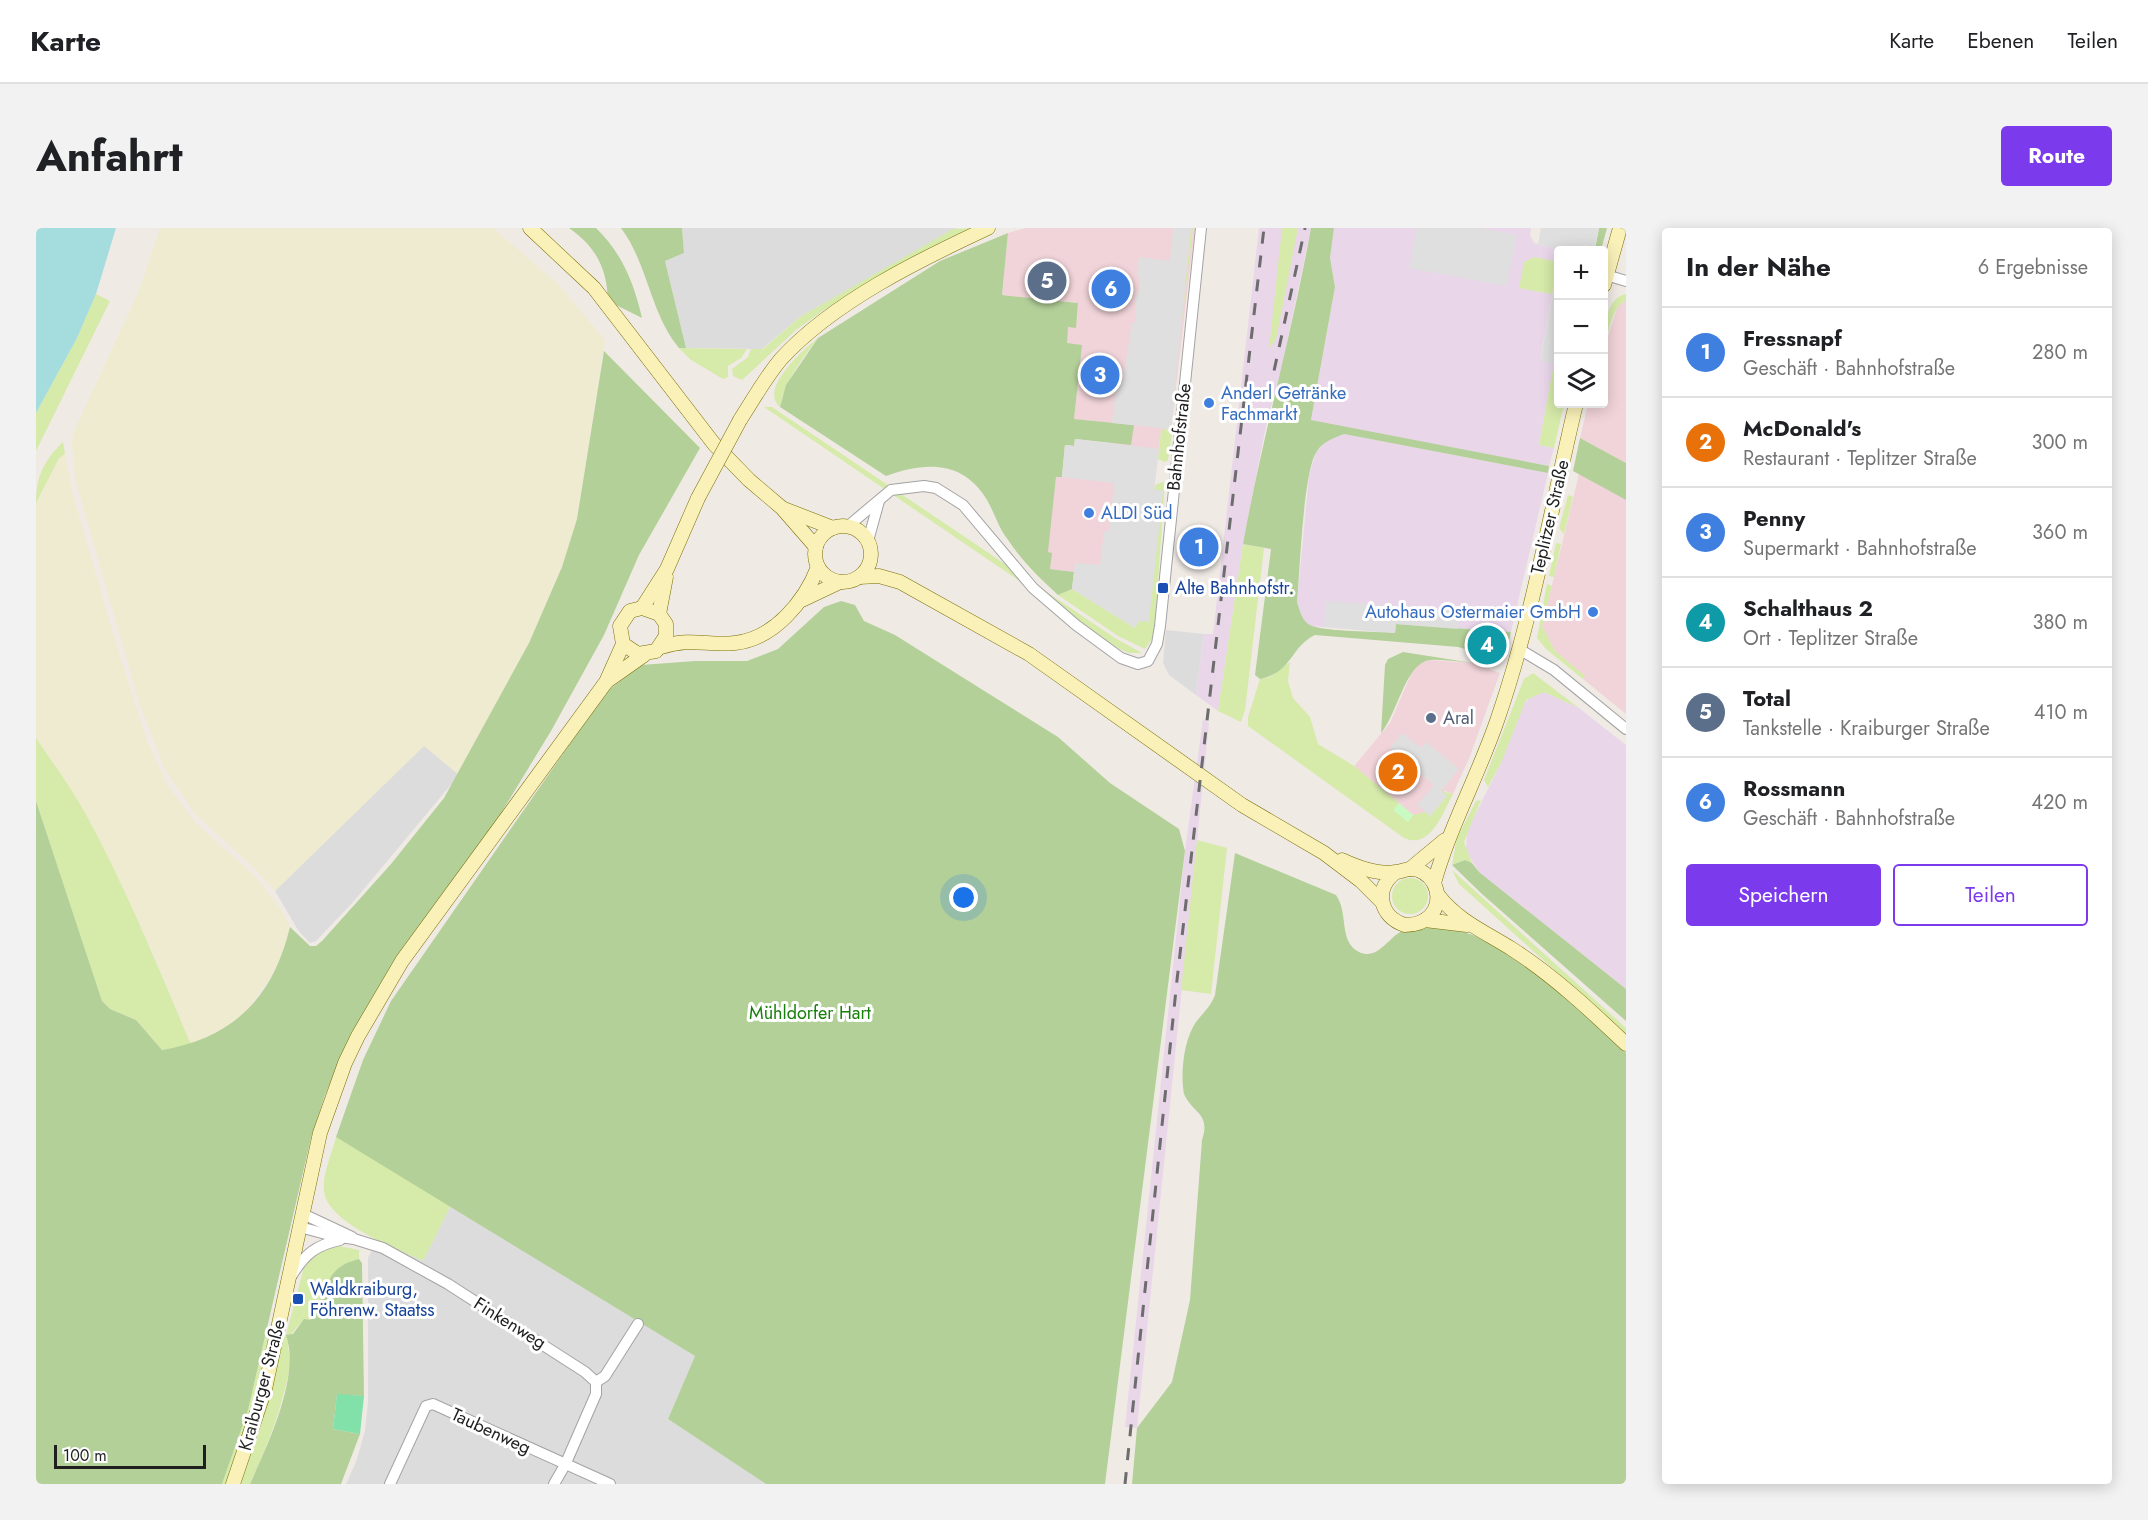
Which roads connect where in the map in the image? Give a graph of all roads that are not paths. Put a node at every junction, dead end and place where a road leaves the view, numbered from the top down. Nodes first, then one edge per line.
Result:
1 (530, 228) edge
2 (988, 228) edge
3 (1201, 228) edge
4 (1620, 228) edge
5 (1608, 270) edge
6 (1608, 280) edge
7 (1626, 281) edge
8 (1575, 408) edge
9 (880, 498) junction
10 (782, 508) junction
11 (840, 527) junction
12 (816, 547) junction
13 (869, 548) junction
14 (818, 567) junction
15 (667, 569) junction
16 (859, 577) junction
17 (840, 582) junction
18 (900, 582) junction
19 (800, 601) junction
20 (642, 608) junction
21 (663, 619) junction
22 (692, 640) junction
23 (623, 644) junction
24 (661, 647) junction
25 (1519, 649) junction
26 (644, 655) junction
27 (606, 682) junction
28 (1626, 729) edge
29 (1449, 833) junction
30 (1324, 853) junction
31 (1410, 869) junction
32 (1396, 872) junction
33 (1436, 889) junction
34 (1382, 902) junction
35 (1425, 920) junction
36 (1469, 926) junction
37 (1626, 1044) edge
38 (301, 1221) junction
39 (351, 1238) junction
40 (289, 1280) junction
41 (638, 1324) dead end
42 (596, 1382) junction
43 (565, 1465) junction
44 (392, 1483) edge
45 (233, 1484) edge
46 (554, 1484) edge
47 (610, 1484) edge

1 - 10 main road
2 - 15 main road, bridge
3 - 9 street, Bahnhofstraße
4 - 5 main road
6 - 7 street
8 - 25 main road, Teplitzer Straße
9 - 11 street
9 - 13 street
10 - 11 main road
10 - 12 main road
11 - 12 main road
11 - 13 main road
12 - 14 main road
13 - 16 main road
13 - 18 main road
14 - 17 main road
14 - 19 main road
15 - 20 main road
15 - 21 main road
16 - 17 main road
16 - 18 main road
17 - 19 main road
18 - 30 main road
19 - 22 main road
20 - 21 main road
20 - 23 main road
21 - 22 main road
21 - 24 main road
22 - 24 main road
23 - 26 main road
23 - 27 main road
24 - 26 main road
25 - 28 street
25 - 29 main road, Teplitzer Straße
26 - 27 main road
27 - 38 main road, Kraiburger Straße
29 - 31 main road, Teplitzer Straße
29 - 33 main road, Teplitzer Straße
30 - 32 main road
30 - 34 main road
31 - 32 main road
31 - 33 main road
32 - 34 main road
33 - 35 main road
33 - 36 main road
34 - 35 main road
35 - 36 main road
36 - 37 main road
38 - 39 street, Finkenweg
38 - 40 main road, Kraiburger Straße
39 - 40 street
39 - 42 street, Finkenweg
40 - 45 main road, Kraiburger Straße
41 - 42 street
42 - 43 street
43 - 44 street, Taubenweg
43 - 46 street
43 - 47 street, Taubenweg

